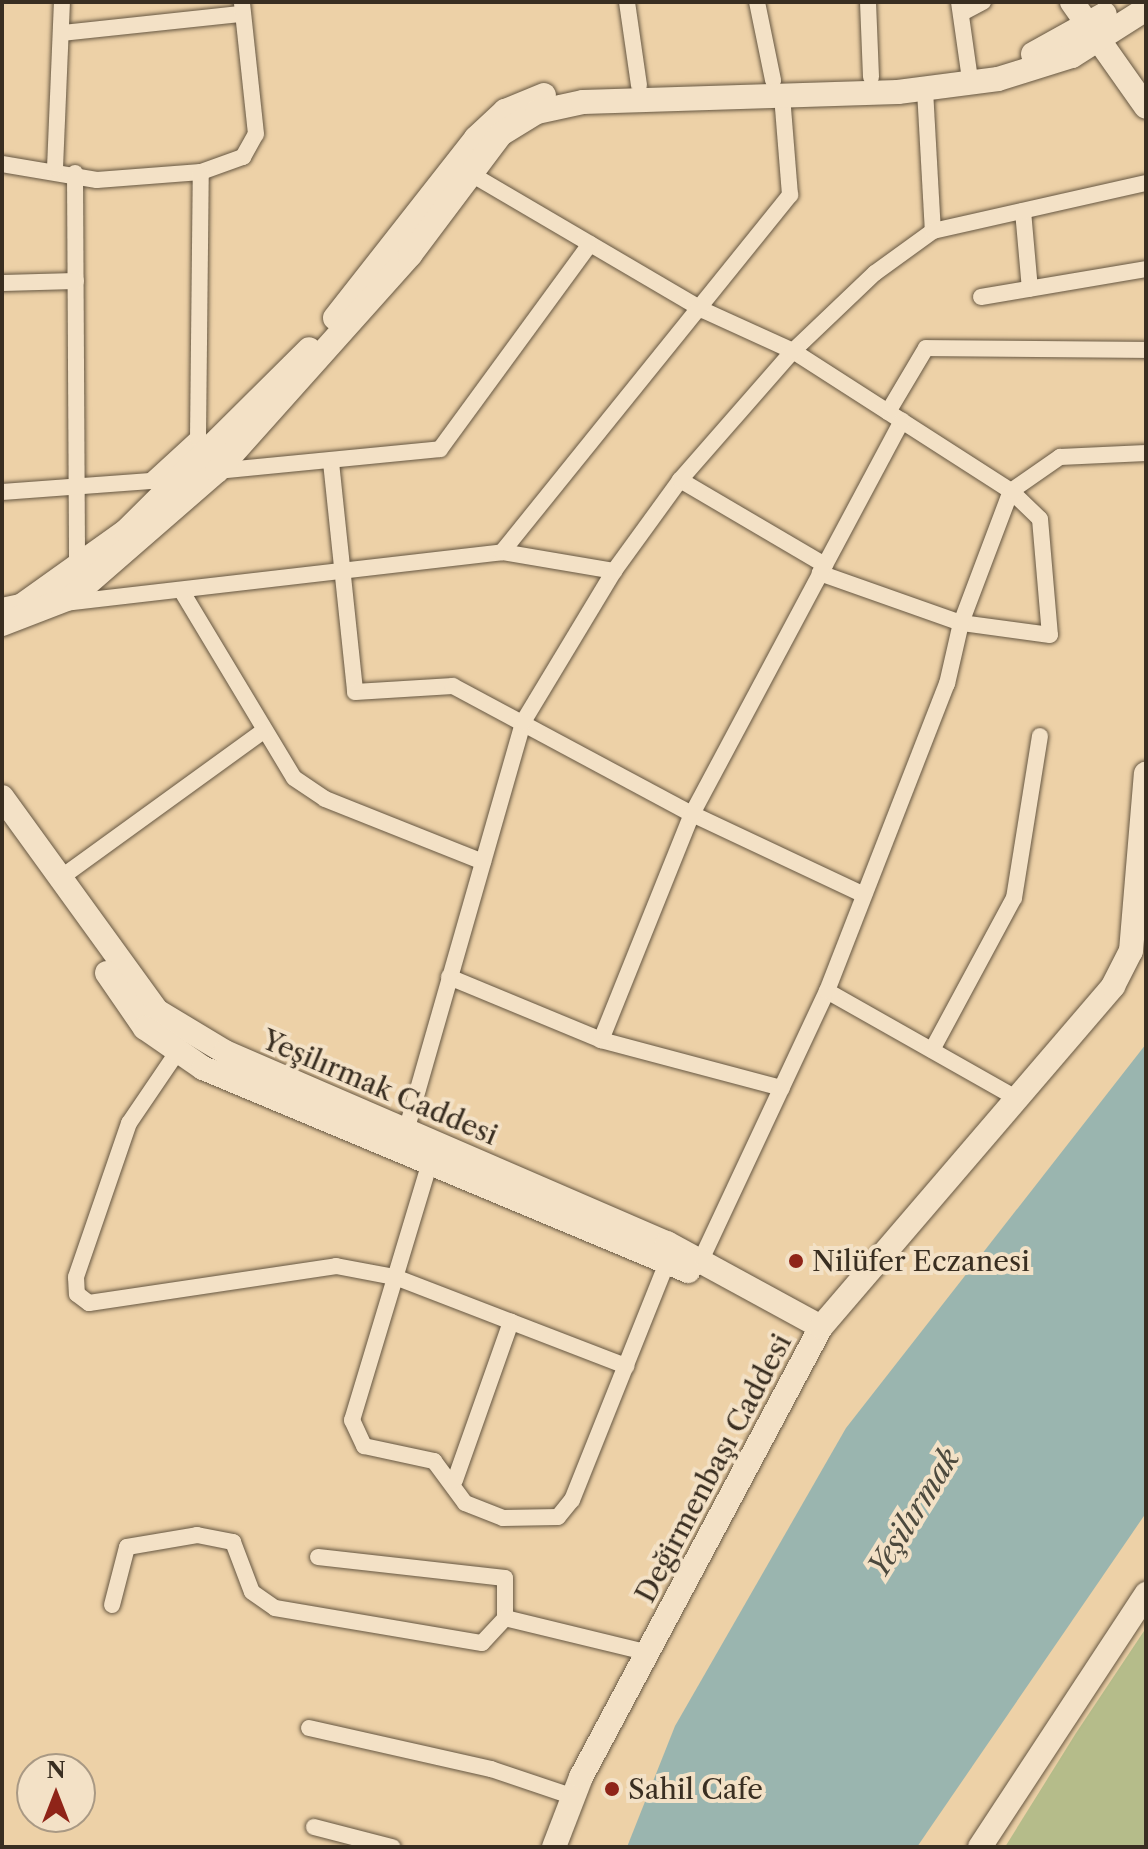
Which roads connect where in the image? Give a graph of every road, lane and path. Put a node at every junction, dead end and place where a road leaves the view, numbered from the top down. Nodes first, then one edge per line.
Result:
1 (62, 2) edge
2 (627, 2) edge
3 (757, 2) edge
4 (868, 2) edge
5 (983, 2) edge
6 (1133, 2) edge
7 (240, 8) edge
8 (960, 8) edge
9 (1146, 9) edge
10 (1083, 20) edge
11 (62, 33) junction
12 (969, 72) junction
13 (871, 77) junction
14 (639, 85) junction
15 (777, 88) junction
16 (925, 90) junction
17 (1146, 107) edge
18 (2, 164) edge
19 (55, 168) junction
20 (201, 172) junction
21 (75, 173) junction
22 (471, 174) junction
23 (1146, 183) edge
24 (1023, 211) junction
25 (933, 231) junction
26 (590, 244) junction
27 (1146, 269) edge
28 (76, 281) junction
29 (2, 283) edge
30 (1030, 289) junction
31 (981, 297) dead end
32 (703, 310) junction
33 (1146, 350) edge
34 (793, 351) junction
35 (895, 416) junction
36 (1146, 453) edge
37 (331, 462) junction
38 (217, 471) junction
39 (680, 480) junction
40 (77, 486) junction
41 (1011, 491) junction
42 (2, 492) edge
43 (502, 552) junction
44 (77, 566) junction
45 (823, 569) junction
46 (343, 571) junction
47 (614, 571) junction
48 (181, 590) junction
49 (60, 604) junction
50 (2, 610) edge
51 (961, 623) junction
52 (2, 624) edge
53 (523, 722) junction
54 (262, 732) junction
55 (1040, 736) dead end
56 (1146, 774) edge
57 (2, 797) edge
58 (692, 814) junction
59 (2, 824) edge
60 (483, 862) junction
61 (59, 879) junction
62 (864, 895) junction
63 (449, 977) junction
64 (827, 991) junction
65 (601, 1040) junction
66 (932, 1050) junction
67 (178, 1051) junction
68 (782, 1088) junction
69 (1018, 1099) junction
70 (406, 1131) junction
71 (430, 1162) junction
72 (667, 1262) junction
73 (700, 1262) junction
74 (395, 1277) junction
75 (511, 1322) junction
76 (817, 1334) junction
77 (626, 1366) junction
78 (455, 1480) junction
79 (318, 1557) dead end
80 (1146, 1594) edge
81 (112, 1605) dead end
82 (505, 1618) junction
83 (650, 1653) junction
84 (309, 1728) dead end
85 (574, 1797) junction
86 (314, 1827) dead end
87 (392, 1847) edge
88 (554, 1847) edge
89 (980, 1847) edge

1 - 11 street
2 - 14 street
3 - 15 street
4 - 13 street
5 - 8 street
6 - 10 main road
7 - 11 street
7 - 20 street
8 - 12 street
9 - 10 main road
10 - 12 main road
10 - 16 main road
10 - 17 main road
11 - 19 street
12 - 13 main road
13 - 15 main road
14 - 15 main road
14 - 44 main road
15 - 16 main road
15 - 22 main road
15 - 32 street
16 - 25 street
18 - 19 street
19 - 21 street
20 - 21 street
20 - 40 street
21 - 28 street
22 - 26 street
22 - 38 main road
23 - 24 street
24 - 25 street
24 - 30 street
25 - 34 street
26 - 32 street
26 - 37 street
27 - 30 street
28 - 29 street
28 - 40 street
30 - 31 street
32 - 34 street
32 - 43 street
33 - 35 street
34 - 35 street
34 - 39 street
35 - 41 street
35 - 45 street
36 - 41 street
37 - 38 street
37 - 46 street
38 - 49 main road
39 - 45 street
39 - 47 street
40 - 42 street
40 - 44 street
41 - 51 street
41 - 51 street
43 - 46 street
43 - 47 street
44 - 50 main road
45 - 51 street
45 - 58 street
46 - 48 street
46 - 53 street
47 - 53 street
48 - 49 street
48 - 54 street
49 - 52 main road
51 - 62 street
53 - 58 street
53 - 60 street
54 - 60 street
54 - 61 street
55 - 66 street
56 - 69 main road, Değirmenbaşı Caddesi
57 - 61 main road, Yeşilırmak Caddesi
58 - 62 street
58 - 65 street
59 - 67 main road, Yeşilırmak Caddesi
60 - 63 street
61 - 70 main road, Yeşilırmak Caddesi
62 - 64 street
63 - 65 street
63 - 70 street
64 - 66 street
64 - 68 street
65 - 68 street
66 - 69 street
67 - 71 main road, Yeşilırmak Caddesi
67 - 74 street
68 - 73 street
69 - 76 main road, Değirmenbaşı Caddesi
70 - 73 main road, Yeşilırmak Caddesi
71 - 72 main road, Yeşilırmak Caddesi
71 - 74 street
72 - 76 main road, Yeşilırmak Caddesi
72 - 77 street
73 - 76 main road, Yeşilırmak Caddesi
74 - 75 street
74 - 78 street
75 - 77 street
75 - 78 street
76 - 83 main road, Değirmenbaşı Caddesi
77 - 78 street
79 - 82 street
80 - 89 main road
81 - 82 street
82 - 83 street
83 - 85 main road, Değirmenbaşı Caddesi
84 - 85 street
85 - 88 main road, Değirmenbaşı Caddesi
86 - 87 street

